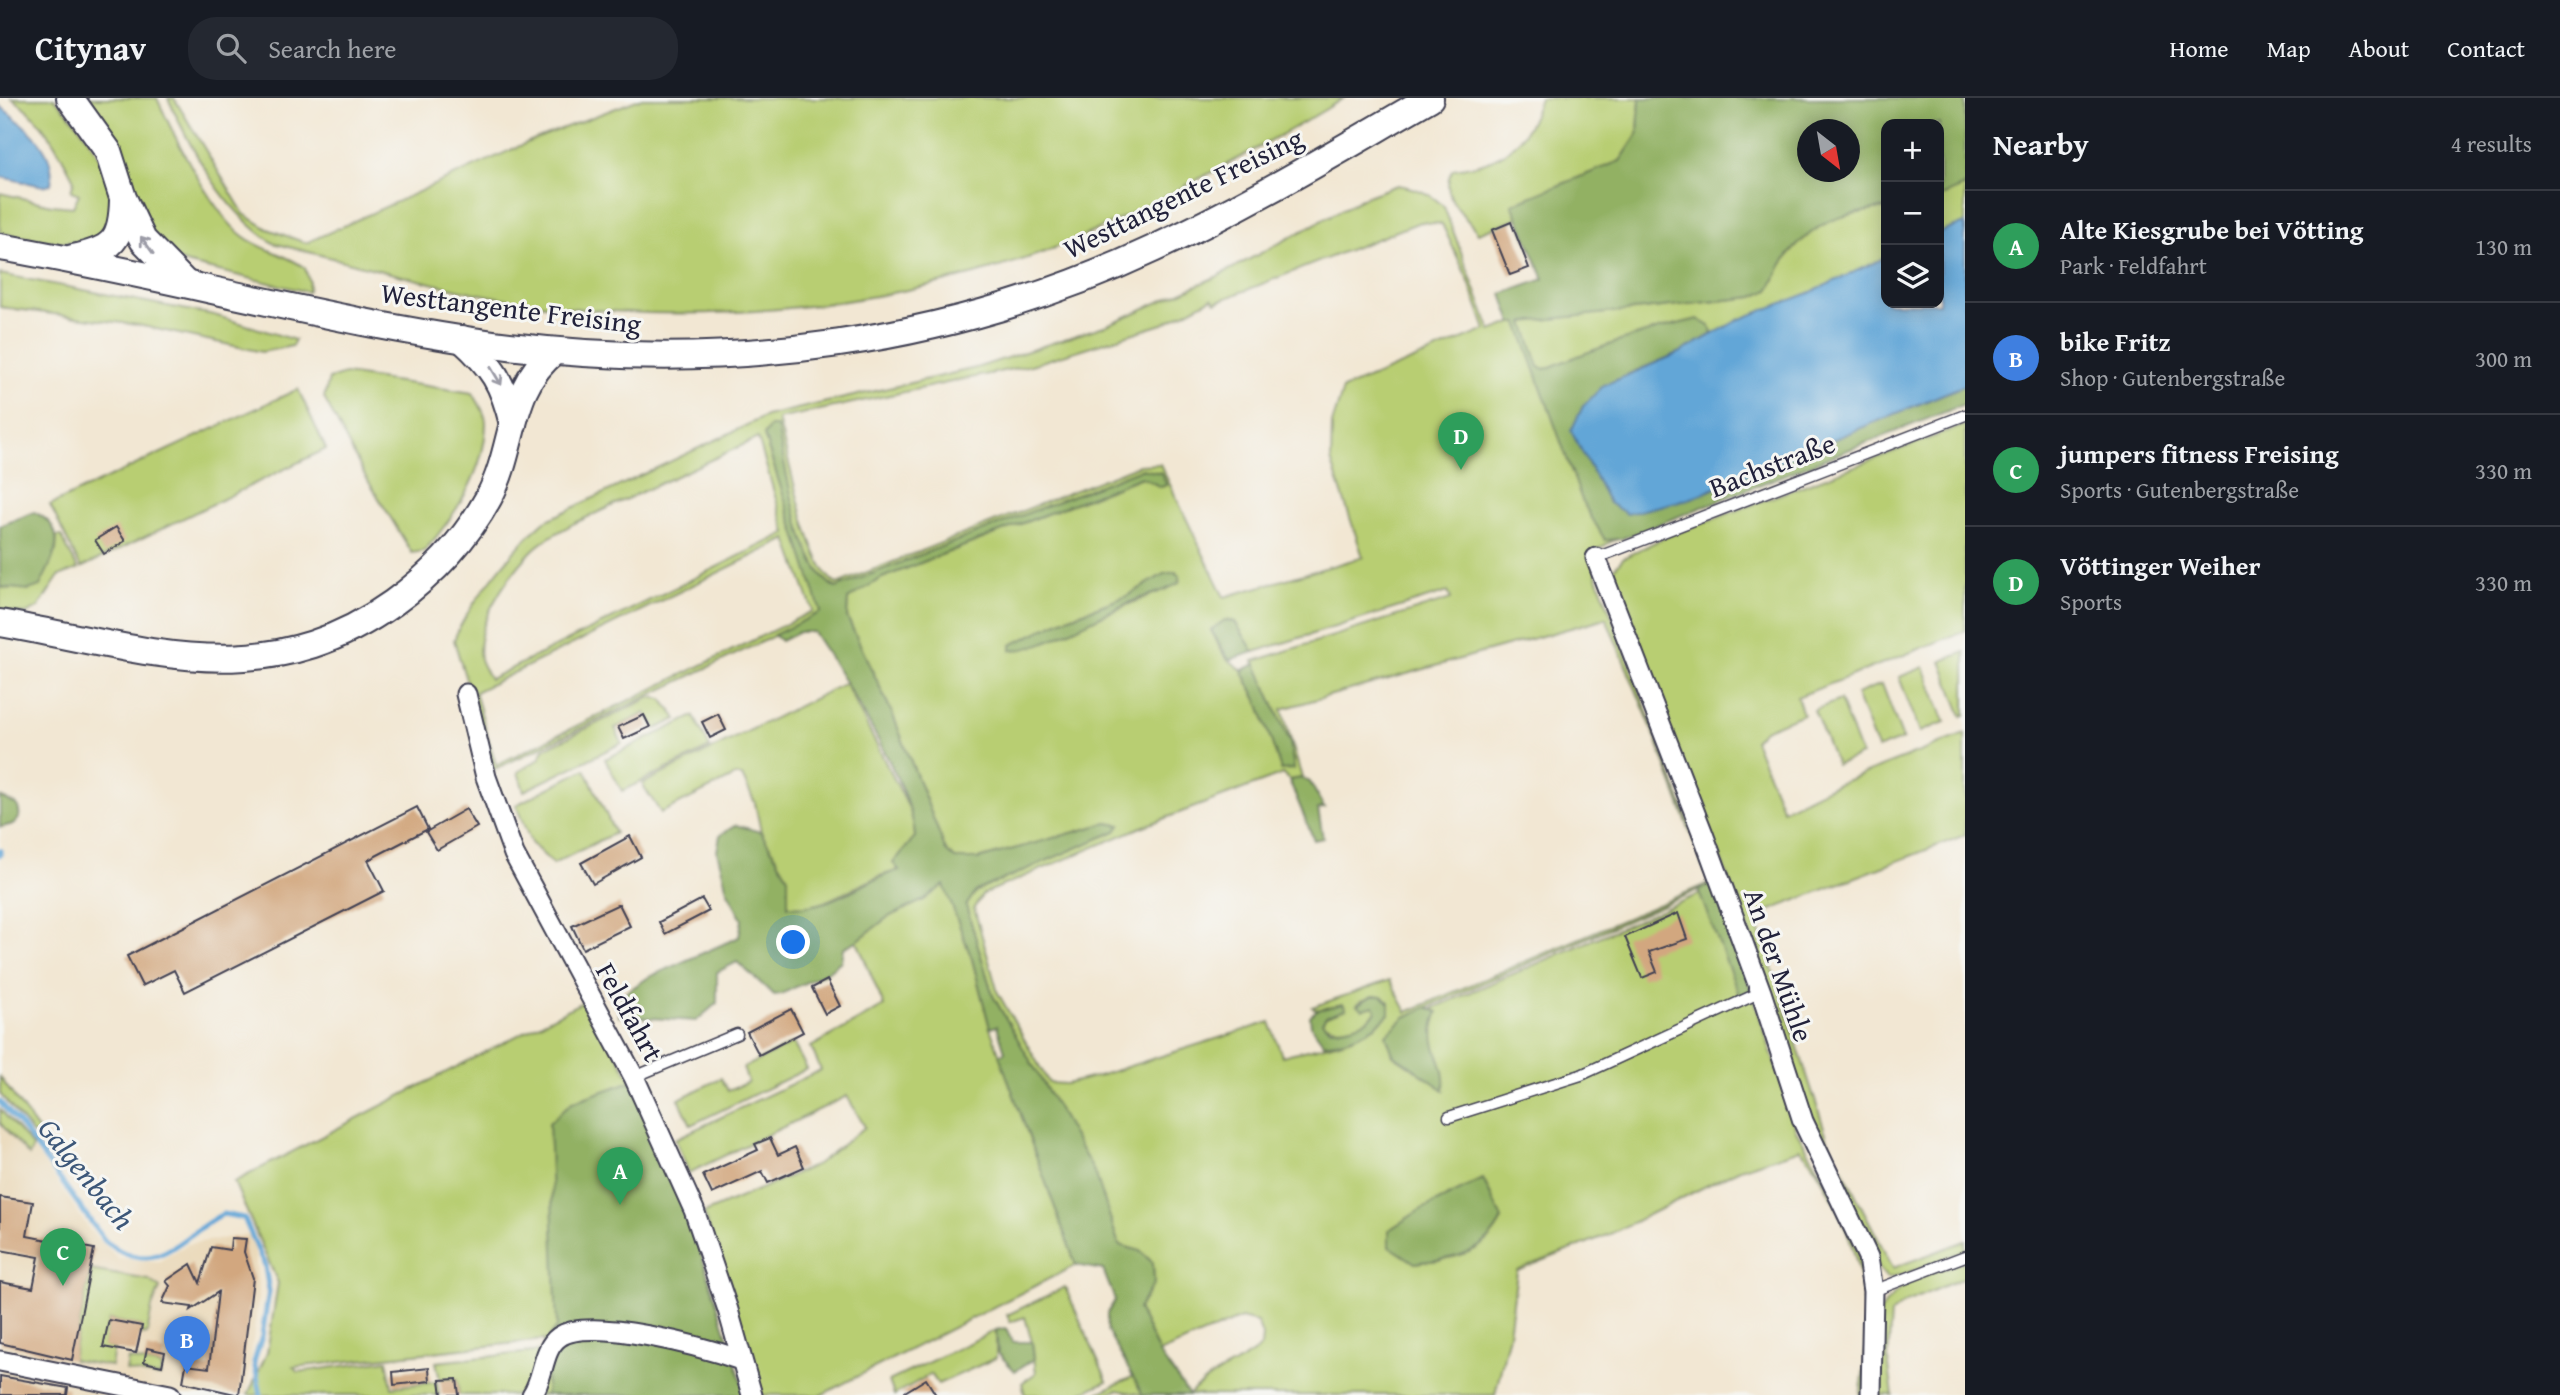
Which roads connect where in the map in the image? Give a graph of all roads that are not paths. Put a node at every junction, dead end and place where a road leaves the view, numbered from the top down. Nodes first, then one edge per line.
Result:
1 (69, 98) edge
2 (1430, 98) edge
3 (122, 198) junction
4 (0, 247) edge
5 (69, 259) junction
6 (184, 282) junction
7 (462, 339) junction
8 (555, 351) junction
9 (1965, 415) edge
10 (513, 424) junction
11 (1596, 558) joint
12 (0, 624) edge
13 (466, 694) dead end
14 (1761, 992) junction
15 (737, 1034) dead end
16 (634, 1077) junction
17 (1449, 1117) dead end
18 (1965, 1256) edge
19 (1873, 1291) junction
20 (741, 1360) junction
21 (0, 1361) edge
22 (170, 1395) edge
23 (532, 1395) edge
24 (752, 1395) edge
25 (1871, 1395) edge

1 - 3 main road
2 - 8 main road, Westtangente Freising
3 - 5 main road
6 -> 3 main road
4 - 5 main road, Westtangente Freising
5 - 6 main road, Westtangente Freising
6 - 7 main road, Westtangente Freising
7 - 8 main road, Westtangente Freising
7 -> 10 main road
8 - 10 main road
9 - 11 lane, Bachstraße
10 - 12 main road
11 - 14 street, An der Mühle
13 - 16 street, Feldfahrt
14 - 17 lane
14 - 19 street, An der Mühle
15 - 16 lane
16 - 20 street, Feldfahrt
18 - 19 lane
19 - 25 street, An der Mühle
20 - 23 street
20 - 24 street, Feldfahrt
21 - 22 street

